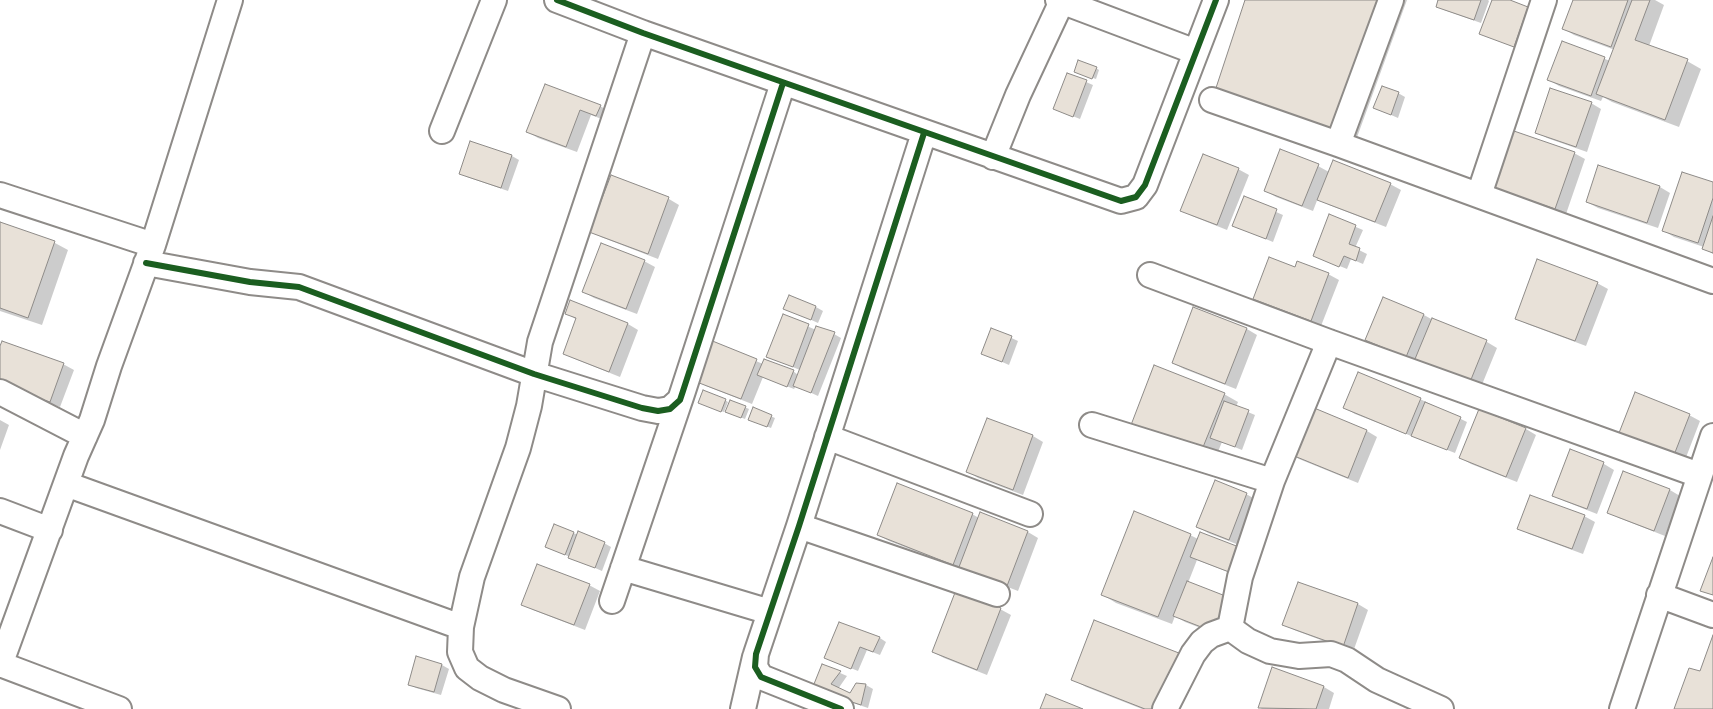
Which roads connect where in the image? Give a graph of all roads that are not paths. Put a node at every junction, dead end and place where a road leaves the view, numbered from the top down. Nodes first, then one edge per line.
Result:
1 (230, 0) edge
2 (494, 0) edge
3 (557, 0) edge
4 (1216, 0) edge
5 (1391, 0) edge
6 (1544, 0) edge
7 (1060, 1) edge
8 (643, 33) junction
9 (1196, 52) junction
10 (782, 83) junction
11 (1212, 100) dead end
12 (442, 131) dead end
13 (924, 133) junction
14 (1338, 144) junction
15 (992, 157) junction
16 (0, 195) edge
17 (1479, 195) junction
18 (149, 254) junction
19 (1150, 275) dead end
20 (1713, 281) edge
21 (1329, 342) junction
22 (534, 374) junction
23 (0, 392) edge
24 (680, 400) junction
25 (1092, 425) dead end
26 (85, 436) junction
27 (1713, 436) edge
28 (827, 437) junction
29 (1699, 475) junction
30 (1272, 481) junction
31 (66, 484) junction
32 (0, 511) edge
33 (1030, 514) dead end
34 (799, 526) junction
35 (50, 530) junction
36 (623, 568) junction
37 (997, 594) dead end
38 (1659, 595) junction
39 (612, 601) dead end
40 (770, 612) junction
41 (1713, 615) edge
42 (461, 627) junction
43 (1230, 628) junction
44 (756, 654) junction
45 (0, 664) edge
46 (119, 709) edge
47 (558, 709) edge
48 (742, 709) edge
49 (841, 709) edge
50 (1164, 709) edge
51 (1441, 709) edge
52 (1622, 709) edge

1 - 18 street
2 - 12 street
3 - 8 street
4 - 9 street
5 - 14 street
6 - 17 street
7 - 9 street
7 - 15 street
8 - 10 street
8 - 22 street
9 - 15 street
10 - 13 street
10 - 24 street
11 - 14 street
13 - 15 street
13 - 28 street
14 - 17 street
16 - 18 street
17 - 20 street
18 - 22 street
18 - 26 street
19 - 21 street
21 - 29 street
21 - 30 street
22 - 24 street
22 - 42 street
23 - 26 street
24 - 36 street
25 - 30 street
26 - 31 street
27 - 29 street
28 - 33 street
28 - 34 street
29 - 38 street
30 - 43 street
31 - 35 street
31 - 42 street
32 - 35 street
34 - 37 street
34 - 40 street
35 - 45 street
36 - 39 street
36 - 40 street
38 - 41 street
38 - 52 street
40 - 44 street
42 - 47 street
43 - 50 street
43 - 51 street
44 - 48 street
44 - 49 street
45 - 46 street

